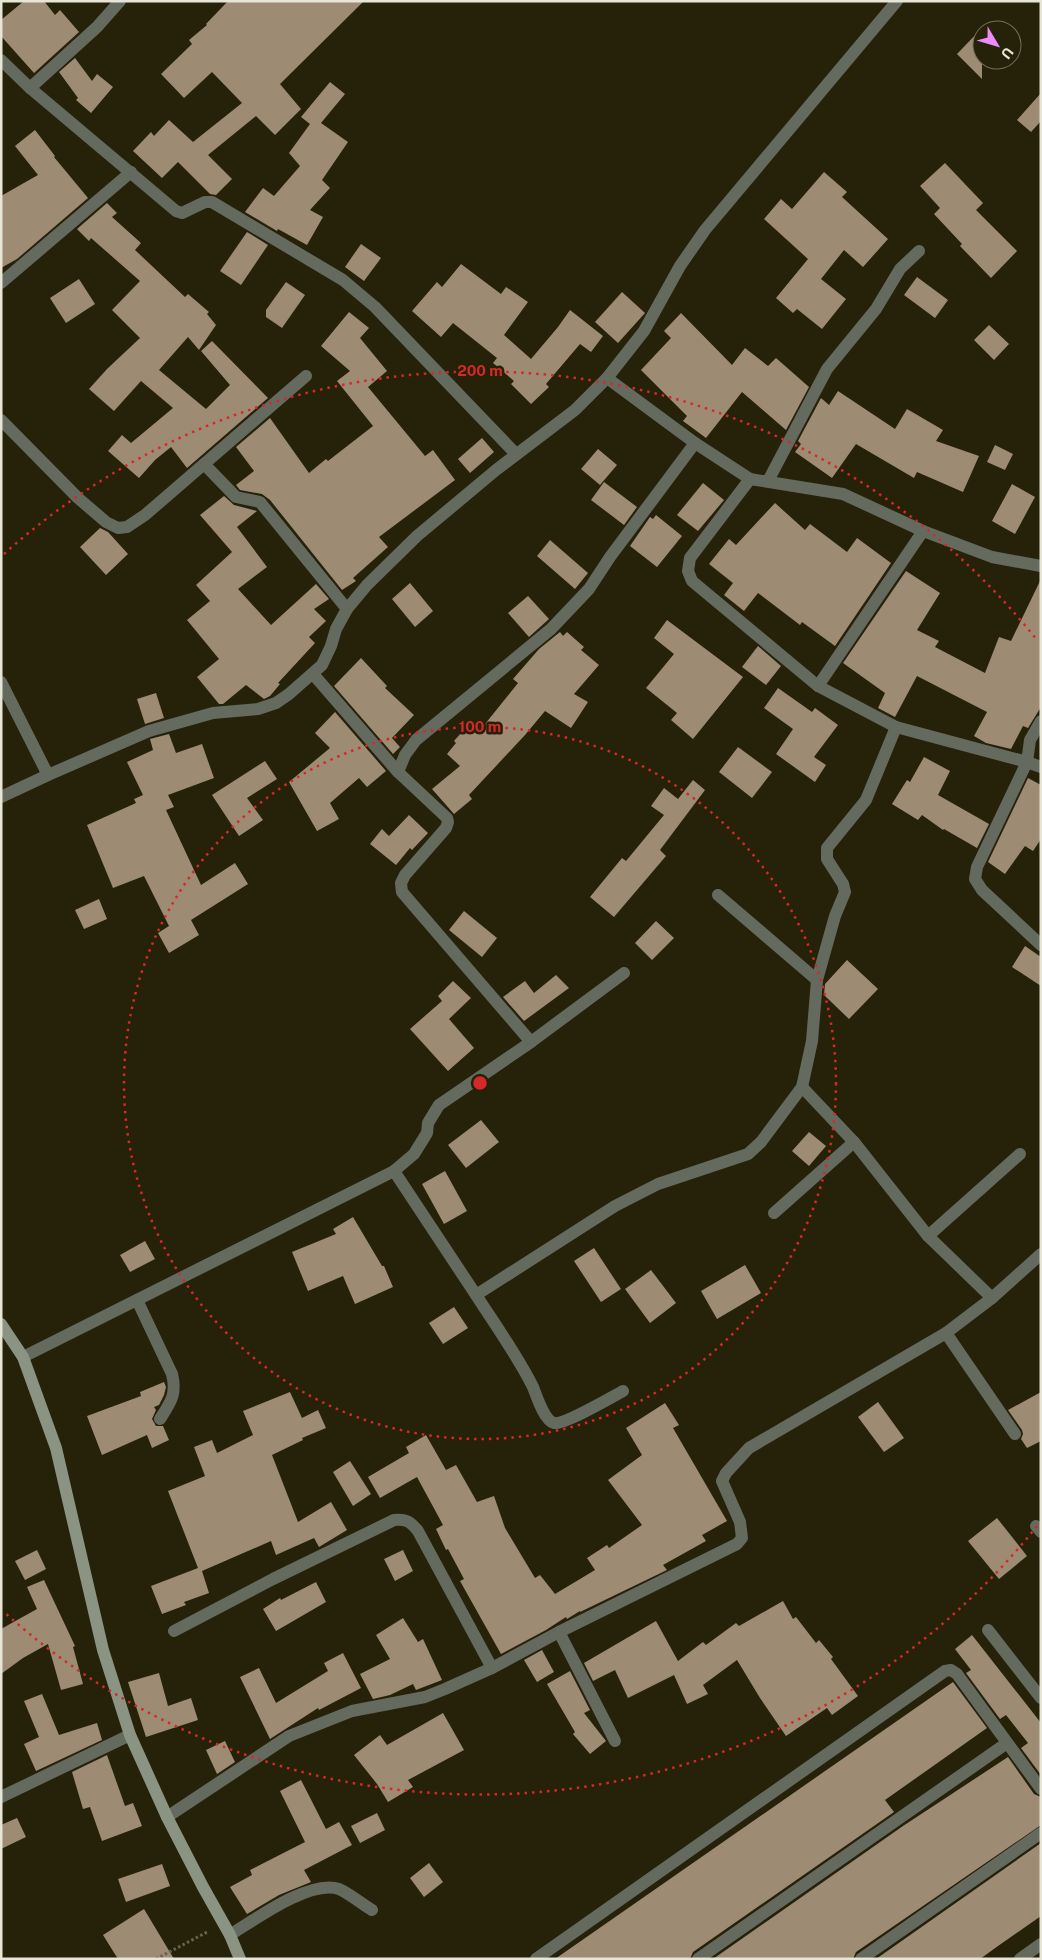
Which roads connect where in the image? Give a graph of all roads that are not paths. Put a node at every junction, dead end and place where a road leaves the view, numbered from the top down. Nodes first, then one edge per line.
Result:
1 (120, 1) edge
2 (897, 1) edge
3 (1, 60) edge
4 (30, 88) junction
5 (131, 172) junction
6 (920, 251) dead end
7 (1, 283) edge
8 (306, 376) dead end
9 (607, 378) junction
10 (2, 422) edge
11 (695, 443) junction
12 (516, 454) junction
13 (204, 464) junction
14 (750, 479) junction
15 (768, 481) junction
16 (923, 531) junction
17 (1041, 566) edge
18 (348, 609) junction
19 (313, 674) junction
20 (1, 682) edge
21 (818, 686) junction
22 (1041, 721) edge
23 (896, 727) junction
24 (1027, 762) junction
25 (1041, 768) edge
26 (398, 772) junction
27 (48, 775) junction
28 (1, 797) edge
29 (718, 895) dead end
30 (1041, 945) edge
31 (624, 973) dead end
32 (817, 980) junction
33 (531, 1042) junction
34 (802, 1087) junction
35 (854, 1142) junction
36 (1020, 1154) dead end
37 (394, 1171) junction
38 (774, 1213) dead end
39 (928, 1236) junction
40 (1041, 1254) edge
41 (476, 1295) junction
42 (992, 1298) junction
43 (137, 1300) junction
44 (1, 1324) edge
45 (946, 1333) junction
46 (23, 1357) junction
47 (623, 1391) dead end
48 (160, 1419) dead end
49 (1015, 1434) dead end
50 (988, 1630) dead end
51 (174, 1631) dead end
52 (558, 1632) junction
53 (492, 1668) junction
54 (1041, 1698) edge
55 (130, 1735) junction
56 (615, 1741) dead end
57 (1007, 1743) junction
58 (1041, 1788) edge
59 (1, 1797) edge
60 (167, 1817) junction
61 (1041, 1833) edge
62 (372, 1910) dead end
63 (230, 1935) junction
64 (1041, 1944) edge
65 (240, 1959) edge
66 (536, 1959) edge
67 (698, 1959) edge
68 (861, 1959) edge
69 (1020, 1959) edge

1 - 4 street
2 - 9 street
3 - 4 street
4 - 5 street
5 - 7 street
5 - 12 street
6 - 15 street
8 - 13 street
9 - 11 street
9 - 12 street
10 - 13 street
11 - 14 street
11 - 26 street
12 - 18 street
13 - 18 street
14 - 15 street
14 - 21 street
15 - 16 street
16 - 17 street
16 - 21 street
18 - 19 street
19 - 26 street
19 - 27 street
20 - 27 street
21 - 23 street
22 - 24 street
23 - 24 street
23 - 32 street
24 - 25 street
24 - 30 street
26 - 33 street
27 - 28 street
29 - 32 street
31 - 33 street
32 - 34 street
33 - 37 street
34 - 35 street
34 - 41 street
35 - 38 street
35 - 39 street
36 - 39 street
37 - 41 street
37 - 43 street
39 - 42 street
40 - 42 street
41 - 47 street
42 - 45 street
43 - 46 street
43 - 48 street
44 - 46 street
45 - 49 street
45 - 52 street
46 - 55 street
50 - 54 street
51 - 53 street
52 - 53 street
52 - 56 street
53 - 60 street
55 - 59 street
55 - 60 street
57 - 58 street
57 - 66 street
57 - 67 street
60 - 63 street
61 - 68 street
62 - 63 street
63 - 65 street
64 - 69 street

